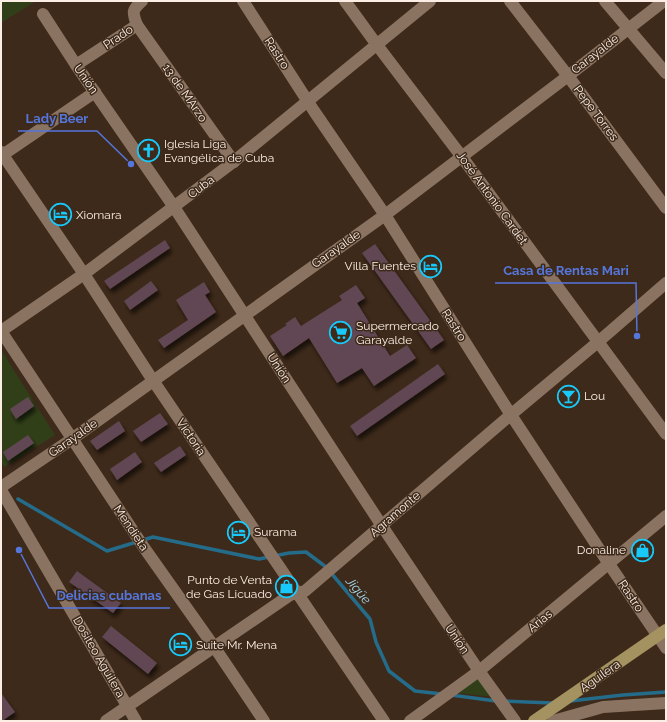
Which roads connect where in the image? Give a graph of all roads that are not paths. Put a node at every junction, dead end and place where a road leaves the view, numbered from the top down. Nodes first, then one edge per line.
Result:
1 (142, 1) edge
2 (243, 1) edge
3 (345, 1) edge
4 (430, 1) edge
5 (510, 1) edge
6 (605, 1) edge
7 (664, 1) edge
8 (43, 14) dead end
9 (137, 25) junction
10 (628, 29) junction
11 (377, 45) junction
12 (76, 65) junction
13 (666, 73) edge
14 (568, 76) junction
15 (95, 92) junction
16 (308, 100) junction
17 (2, 154) edge
18 (462, 157) junction
19 (234, 162) junction
20 (174, 207) junction
21 (666, 208) edge
22 (385, 215) junction
23 (84, 274) junction
24 (666, 283) edge
25 (244, 315) junction
26 (1, 331) edge
27 (598, 342) junction
28 (153, 381) junction
29 (511, 415) junction
30 (666, 434) edge
31 (72, 439) junction
32 (1, 489) edge
33 (666, 516) edge
34 (382, 526) junction
35 (609, 564) junction
36 (298, 594) junction
37 (662, 633) edge
38 (215, 648) junction
39 (666, 648) edge
40 (479, 671) junction
41 (666, 703) edge
42 (127, 707) junction
43 (550, 717) edge
44 (513, 718) edge
45 (106, 721) edge
46 (136, 721) edge
47 (264, 721) edge
48 (384, 721) edge
49 (410, 721) edge
50 (534, 721) edge

1 - 9 street, Prado
2 - 16 street, Rastro
3 - 11 street, José Antonio Cardet
4 - 11 street, Cuba
5 - 14 street, Pepe Torres
6 - 10 street
7 - 10 street, Garayalde
8 - 12 street, Unión
9 - 12 street, Prado
9 - 19 street, 13 de MArzo
10 - 13 street
10 - 14 street, Garayalde
11 - 16 street, Cuba
11 - 18 street, José Antonio Cardet
12 - 15 street, Unión
14 - 18 street, Garayalde
14 - 21 street, Pepe Torres
15 - 17 street
15 - 20 street, Unión
16 - 19 street, Cuba
16 - 22 street, Rastro
17 - 23 street, Victoria
18 - 22 street, Garayalde
18 - 27 street, José Antonio Cardet
19 - 20 street, Cuba
20 - 23 street, Cuba
20 - 25 street, Unión
22 - 25 street, Garayalde
22 - 29 street, Rastro
23 - 26 street, Cuba
23 - 28 street, Victoria
24 - 27 street, Agramonte
25 - 28 street, Garayalde
25 - 34 street, Unión
26 - 31 street, Mendieta
27 - 29 street, Agramonte
27 - 30 street, José Antonio Cardet
28 - 31 street, Garayalde
28 - 36 street, Victoria
29 - 34 street, Agramonte
29 - 35 street, Rastro
31 - 32 street, Garayalde
31 - 38 street, Mendieta
32 - 42 street, Dositeo Aguilera
33 - 35 street, Arias
34 - 36 street, Agramonte
34 - 40 street, Unión
35 - 37 street, Rastro
35 - 40 street, Arias
36 - 38 street, Agramonte
36 - 48 street, Victoria
37 - 39 street, Rastro
37 - 43 main road, Aguilera
38 - 42 street, Agramonte
38 - 47 street, Mendieta
40 - 44 street, Unión
40 - 49 street, Arias
41 - 43 street
42 - 45 street, Agramonte
42 - 46 street, Dositeo Aguilera
43 - 50 main road, Aguilera

